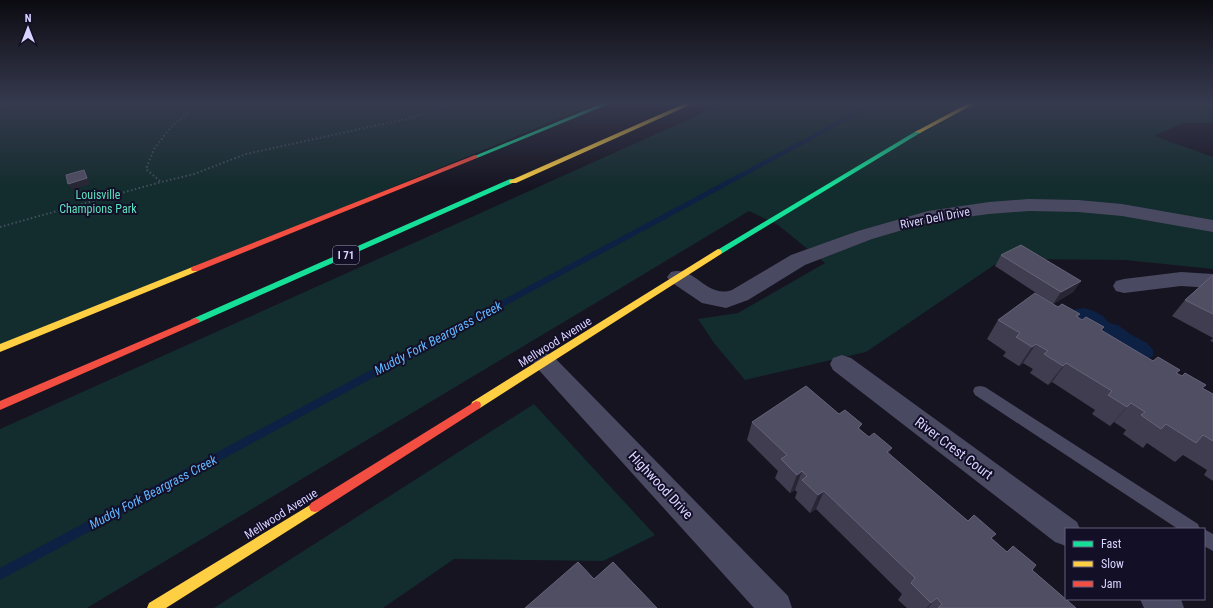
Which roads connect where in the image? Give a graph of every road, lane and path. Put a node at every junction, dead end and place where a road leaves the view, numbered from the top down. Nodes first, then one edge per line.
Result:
1 (168, 131) edge
2 (349, 131) edge
3 (538, 131) edge
4 (626, 131) edge
5 (919, 131) edge
6 (161, 182) junction
7 (1213, 226) edge
8 (0, 228) edge
9 (678, 277) junction
10 (1213, 281) edge
11 (1124, 286) dead end
12 (0, 348) edge
13 (545, 362) junction
14 (842, 364) dead end
15 (980, 391) dead end
16 (0, 406) edge
17 (1190, 528) edge
18 (1065, 531) edge
19 (1157, 600) edge
20 (154, 608) edge
21 (776, 608) edge
22 (1168, 608) edge

1 - 6 path
2 - 6 path
3 - 12 main road
4 - 16 main road, I 71
5 - 9 main road, Mellwood Avenue
6 - 8 path
7 - 9 street, River Dell Drive
9 - 13 main road, Mellwood Avenue
10 - 11 street
13 - 20 main road, Mellwood Avenue
13 - 21 street, Highwood Drive
14 - 18 street, River Crest Court
15 - 17 lane
19 - 22 street

